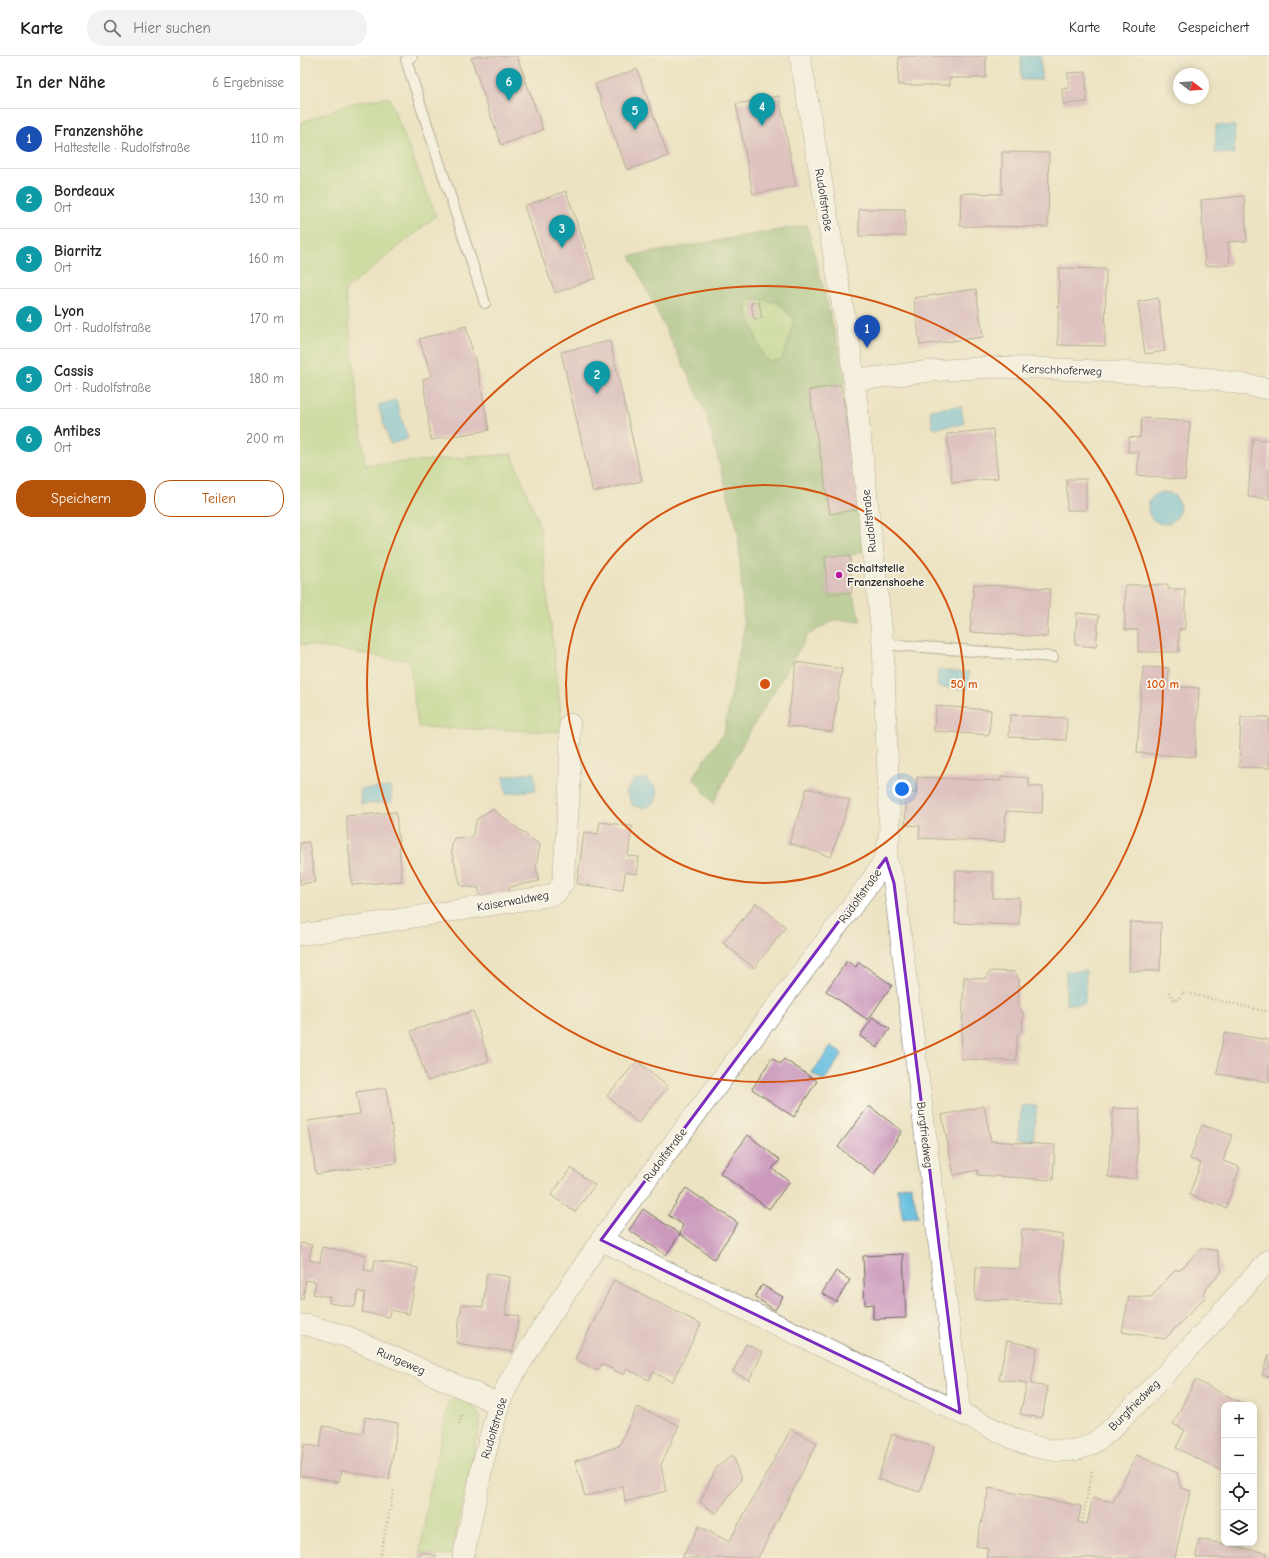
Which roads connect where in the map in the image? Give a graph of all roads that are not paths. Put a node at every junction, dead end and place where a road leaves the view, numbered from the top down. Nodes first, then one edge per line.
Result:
1 (412, 56) edge
2 (800, 56) edge
3 (485, 303) dead end
4 (854, 379) junction
5 (1269, 389) edge
6 (883, 644) junction
7 (1053, 657) dead end
8 (570, 724) dead end
9 (886, 858) junction
10 (300, 935) edge
11 (601, 1240) junction
12 (1269, 1260) edge
13 (300, 1325) edge
14 (499, 1404) junction
15 (960, 1413) junction
16 (463, 1558) edge

1 - 3 lane
2 - 4 street, Rudolfstraße
4 - 5 street, Kerschhoferweg
4 - 6 street, Rudolfstraße
6 - 7 lane
6 - 9 street, Rudolfstraße
8 - 10 street, Kaiserwaldweg
9 - 11 street, Rudolfstraße
9 - 15 street, Burgfriedweg
11 - 14 street, Rudolfstraße
11 - 15 street, Burgfriedweg
12 - 15 street, Burgfriedweg
13 - 14 street, Rungeweg
14 - 16 street, Rudolfstraße

